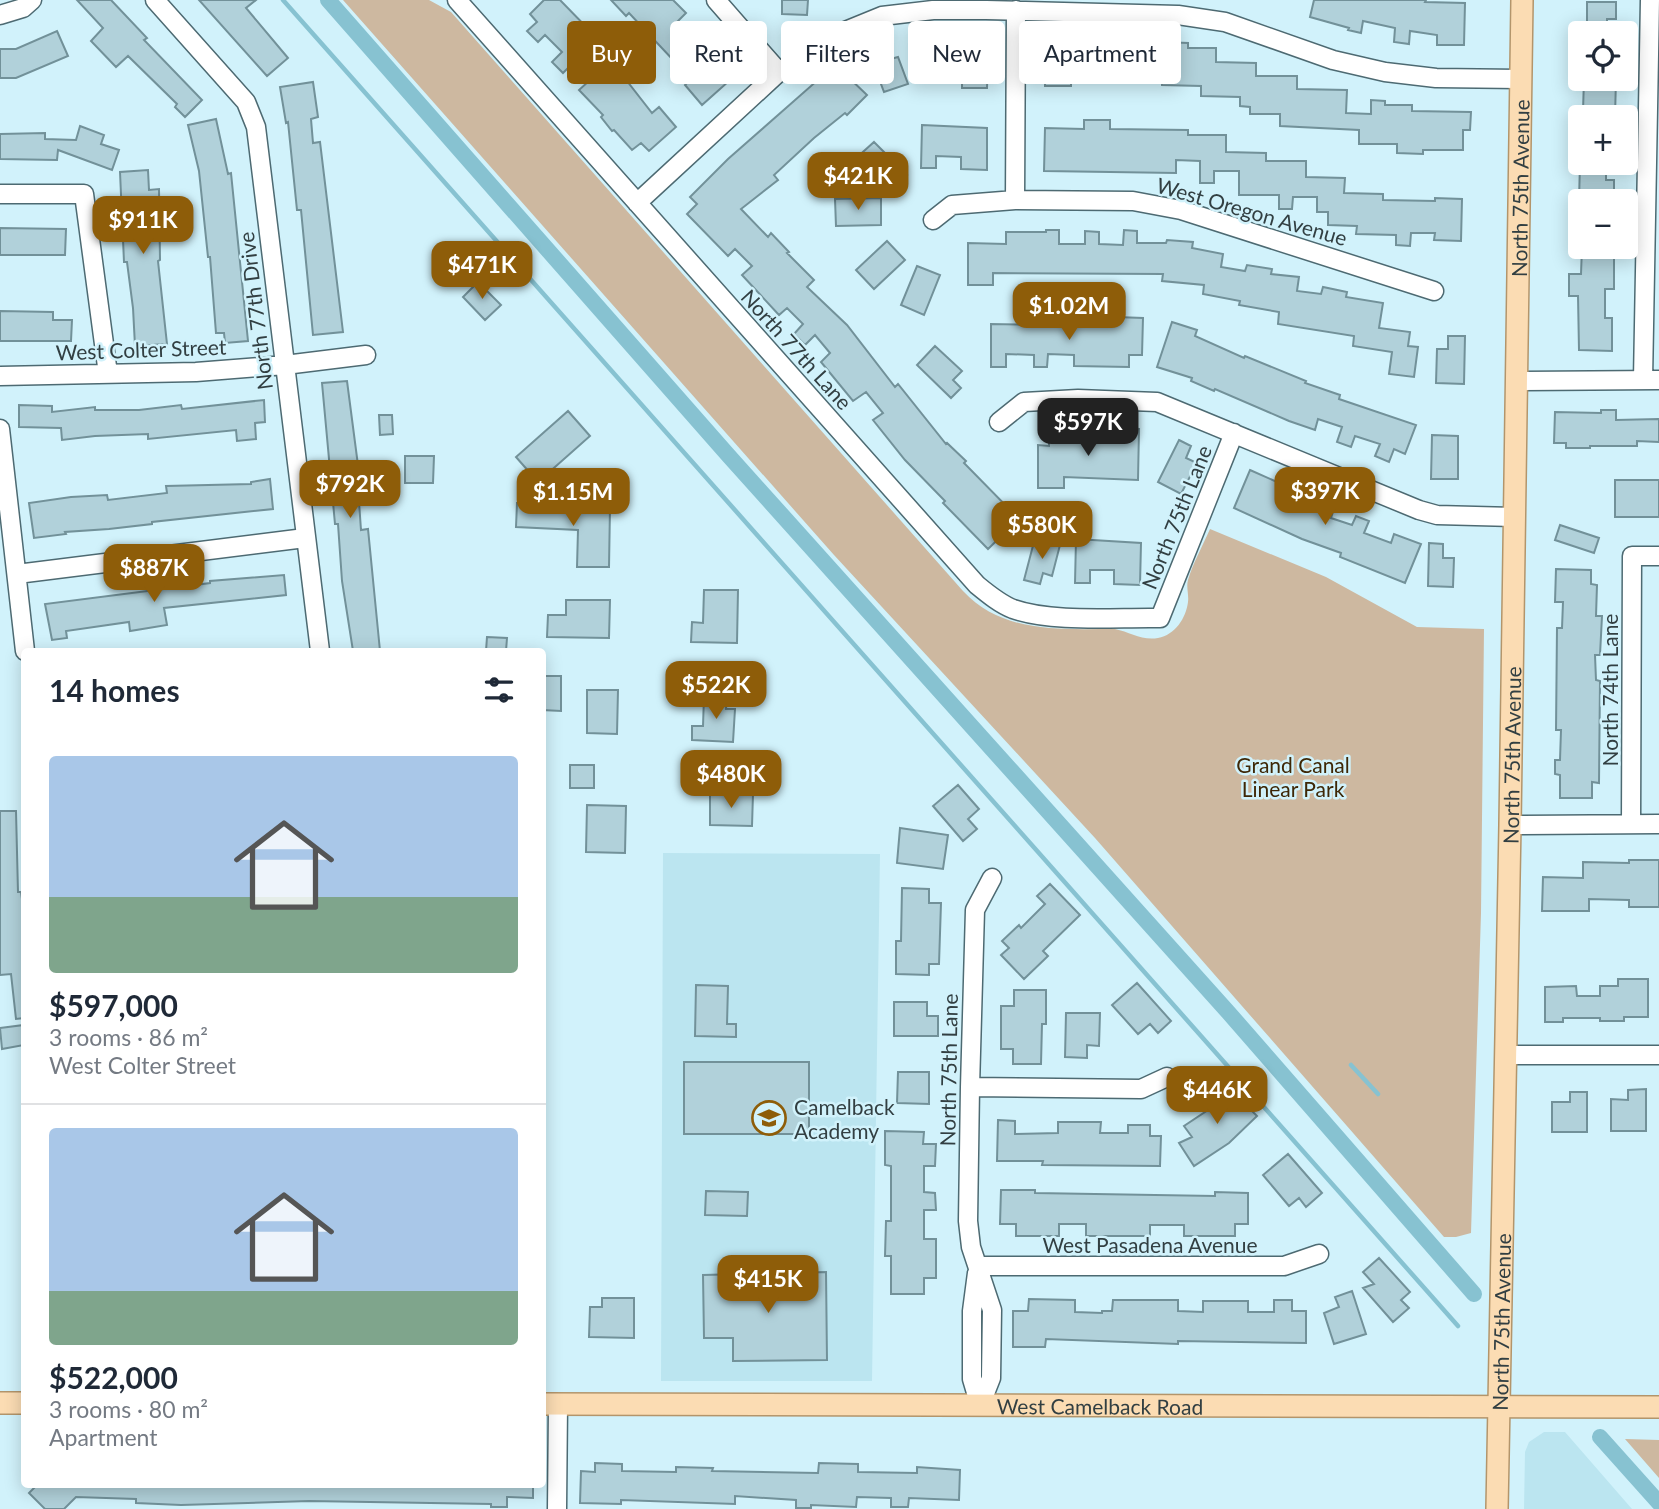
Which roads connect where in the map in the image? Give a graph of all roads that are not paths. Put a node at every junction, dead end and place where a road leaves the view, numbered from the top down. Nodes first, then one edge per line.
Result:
1 (32, 0) edge
2 (155, 0) edge
3 (457, 0) edge
4 (716, 0) edge
5 (1522, 0) edge
6 (1650, 0) edge
7 (1132, 6) edge
8 (1016, 10) junction
9 (0, 15) edge
10 (1654, 24) edge
11 (779, 72) junction
12 (1520, 79) junction
13 (0, 194) edge
14 (1015, 200) junction
15 (1653, 201) edge
16 (637, 203) junction
17 (933, 220) dead end
18 (1434, 291) dead end
19 (366, 355) dead end
20 (285, 365) junction
21 (108, 374) junction
22 (0, 376) edge
23 (1651, 380) edge
24 (1516, 381) junction
25 (999, 422) dead end
26 (0, 429) edge
27 (1234, 433) junction
28 (1514, 517) junction
29 (306, 538) junction
30 (1659, 556) edge
31 (17, 575) junction
32 (1160, 618) joint
33 (25, 648) edge
34 (320, 648) edge
35 (1631, 824) junction
36 (1659, 824) edge
37 (1510, 825) junction
38 (992, 878) dead end
39 (1506, 1055) junction
40 (1659, 1055) edge
41 (1167, 1077) dead end
42 (970, 1087) junction
43 (1319, 1254) dead end
44 (978, 1266) junction
45 (0, 1403) edge
46 (21, 1403) edge
47 (550, 1404) edge
48 (980, 1406) junction
49 (1499, 1407) junction
50 (1659, 1407) edge
51 (557, 1509) edge
52 (1497, 1509) edge

1 - 9 street
2 - 20 street, North 77th Drive
3 - 16 street, North 77th Lane
4 - 11 street
5 - 12 main road, North 75th Avenue
6 - 10 street
7 - 8 street
7 - 12 street
8 - 11 street
8 - 14 street
10 - 15 street
11 - 16 street
12 - 24 main road, North 75th Avenue
13 - 21 street
14 - 17 street, West Oregon Avenue
14 - 18 street, West Oregon Avenue
15 - 23 street
16 - 32 street, North 77th Lane
19 - 20 street, West Colter Street
20 - 21 street, West Colter Street
20 - 29 street, North 77th Drive
21 - 22 street, West Colter Street
23 - 24 street
24 - 28 main road, North 75th Avenue
25 - 27 street
26 - 31 street
27 - 28 street
27 - 32 street, North 75th Lane
28 - 37 main road, North 75th Avenue
29 - 31 street
29 - 34 street, North 77th Drive
30 - 35 street, North 74th Lane
31 - 33 street
35 - 36 street
35 - 37 street
37 - 39 main road, North 75th Avenue
38 - 42 street, North 75th Lane
39 - 40 street
39 - 49 main road, North 75th Avenue
41 - 42 street
42 - 44 street, North 75th Lane
43 - 44 street, West Pasadena Avenue
44 - 48 street, North 75th Lane
45 - 46 main road
47 - 48 main road, West Camelback Road
47 - 51 street
48 - 49 main road, West Camelback Road
49 - 50 main road, West Camelback Road
49 - 52 main road, North 75th Avenue

